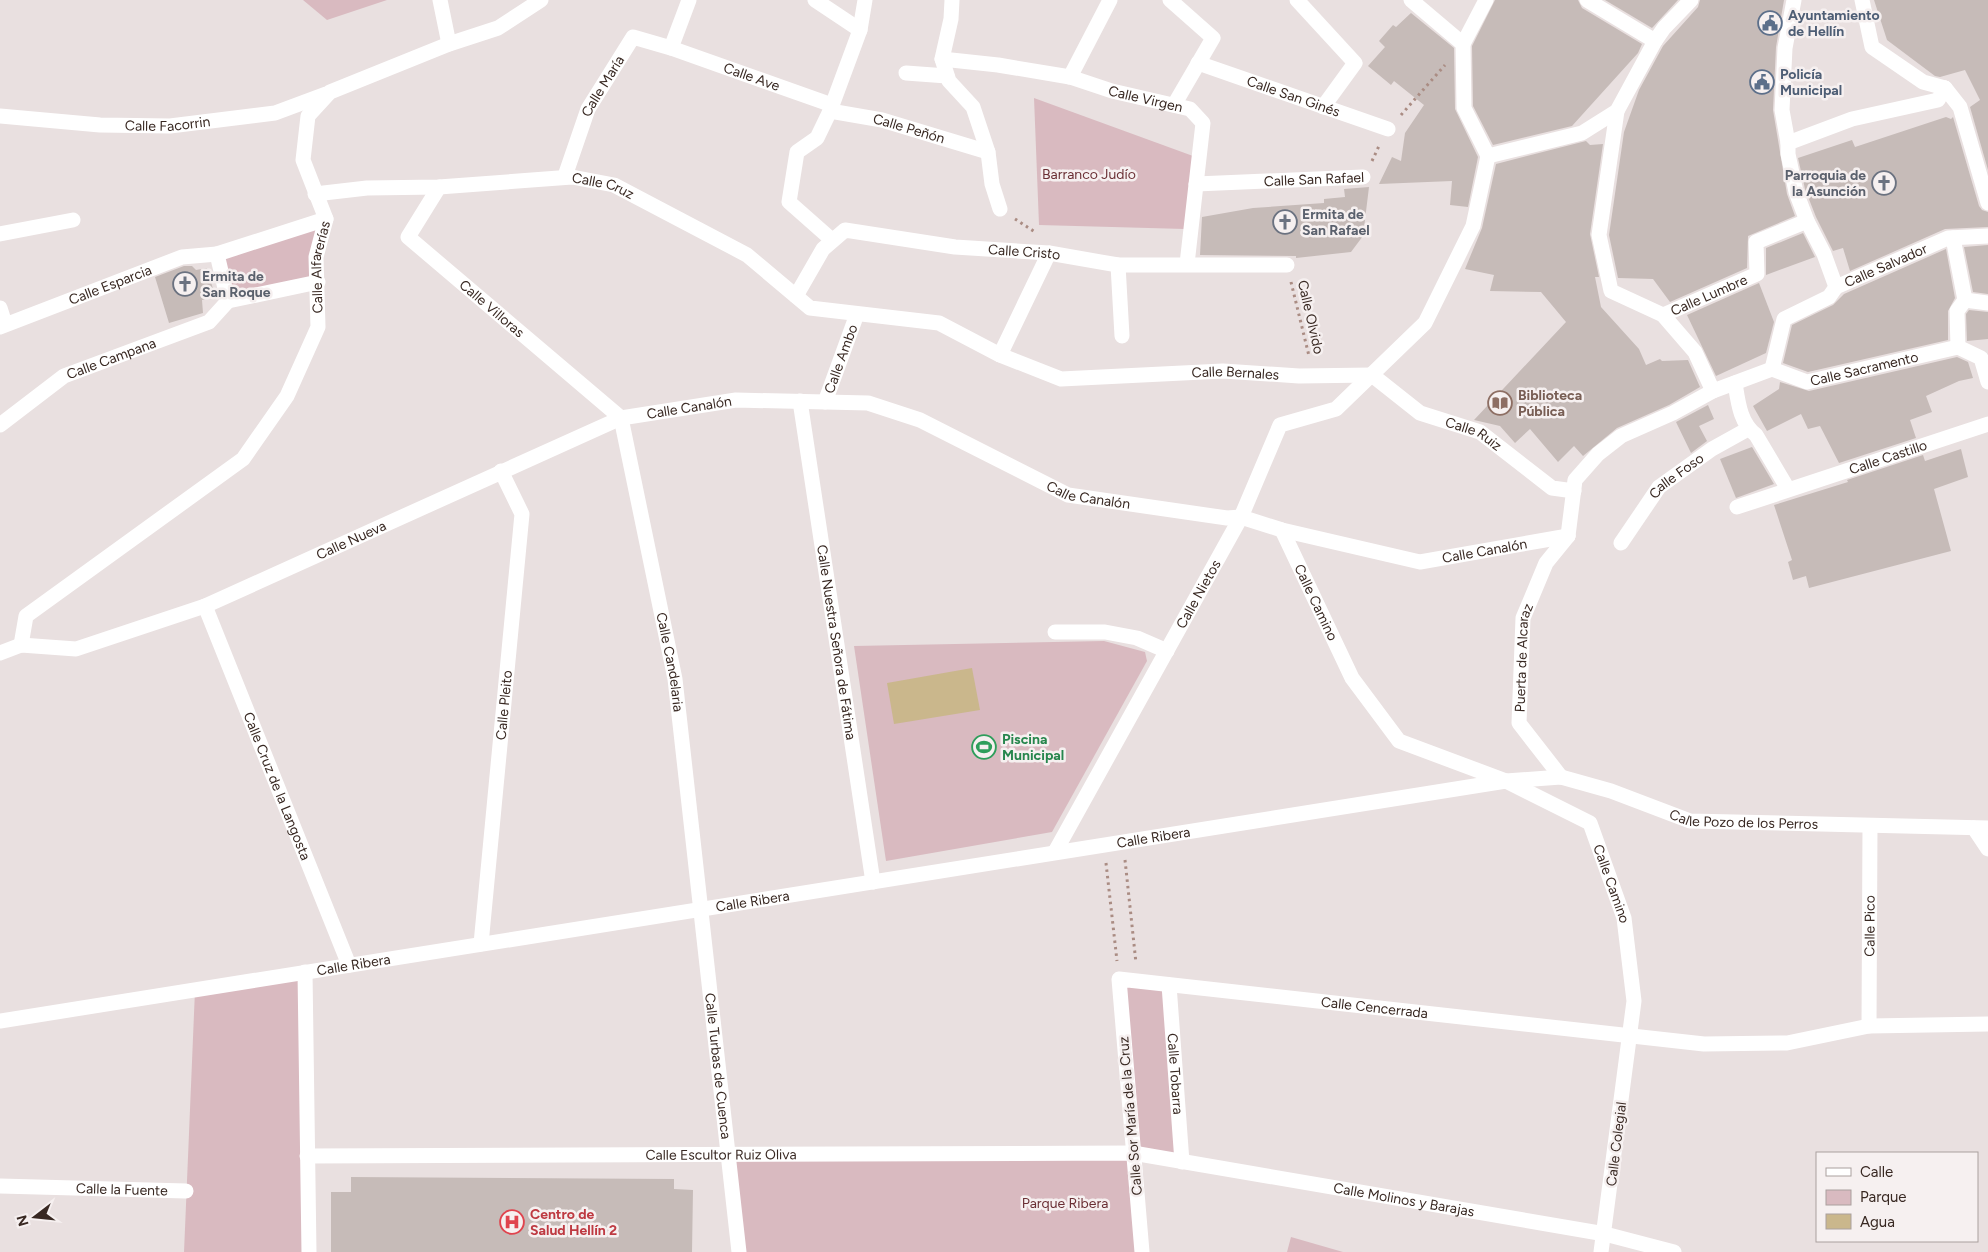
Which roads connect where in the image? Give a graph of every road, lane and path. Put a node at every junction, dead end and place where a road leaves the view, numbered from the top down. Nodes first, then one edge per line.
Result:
1 (440, 0) edge
2 (541, 0) edge
3 (689, 0) edge
4 (815, 0) edge
5 (865, 0) edge
6 (952, 0) edge
7 (1110, 0) edge
8 (1170, 0) edge
9 (1297, 0) edge
10 (1411, 0) edge
11 (1486, 0) edge
12 (1587, 0) edge
13 (1691, 0) edge
14 (1794, 0) edge
15 (1862, 0) edge
16 (860, 30) junction
17 (1655, 41) junction
18 (449, 44) junction
19 (1463, 44) junction
20 (671, 48) junction
21 (942, 59) junction
22 (1198, 63) junction
23 (906, 73) dead end
24 (947, 76) junction
25 (1070, 77) junction
26 (1945, 88) junction
27 (330, 92) junction
28 (1174, 105) junction
29 (1323, 107) junction
30 (831, 108) junction
31 (1616, 111) junction
32 (0, 116) edge
33 (1388, 130) junction
34 (1788, 143) junction
35 (988, 152) junction
36 (1488, 156) junction
37 (1984, 172) edge
38 (565, 176) junction
39 (1363, 177) joint
40 (1196, 184) junction
41 (439, 187) junction
42 (315, 194) junction
43 (1988, 203) edge
44 (1000, 209) joint
45 (326, 219) junction
46 (73, 220) dead end
47 (1807, 221) junction
48 (0, 234) edge
49 (1988, 236) edge
50 (1953, 238) junction
51 (832, 240) junction
52 (1049, 253) junction
53 (217, 254) junction
54 (1187, 264) junction
55 (1118, 265) junction
56 (1288, 266) joint
57 (318, 282) junction
58 (1836, 287) junction
59 (796, 296) junction
60 (1965, 300) junction
61 (228, 301) junction
62 (1988, 303) edge
63 (0, 308) edge
64 (857, 314) junction
65 (1663, 315) junction
66 (2, 325) edge
67 (1122, 336) dead end
68 (1958, 347) junction
69 (1000, 355) junction
70 (1772, 369) junction
71 (1311, 374) junction
72 (1372, 375) junction
73 (1736, 382) junction
74 (1988, 382) edge
75 (1713, 391) junction
76 (800, 401) junction
77 (825, 402) junction
78 (621, 418) junction
79 (1988, 424) edge
80 (0, 425) edge
81 (1748, 429) junction
82 (501, 470) junction
83 (1788, 490) junction
84 (1574, 491) junction
85 (1736, 507) dead end
86 (1241, 517) junction
87 (1282, 530) junction
88 (1568, 536) junction
89 (1621, 543) dead end
90 (205, 606) junction
91 (1055, 632) dead end
92 (21, 645) junction
93 (1167, 651) junction
94 (0, 653) edge
95 (1561, 777) junction
96 (1506, 781) junction
97 (1870, 826) junction
98 (1981, 828) edge
99 (1124, 842) junction
100 (1104, 845) junction
101 (1988, 849) edge
102 (1055, 852) junction
103 (873, 882) junction
104 (700, 909) junction
105 (481, 944) junction
106 (349, 965) junction
107 (305, 972) junction
108 (1119, 979) junction
109 (1138, 981) junction
110 (1170, 985) junction
111 (0, 1021) edge
112 (1988, 1024) edge
113 (1869, 1026) junction
114 (1630, 1036) junction
115 (1133, 1153) junction
116 (307, 1156) junction
117 (730, 1156) junction
118 (1182, 1162) junction
119 (0, 1186) edge
120 (186, 1191) dead end
121 (1604, 1234) junction
122 (309, 1252) edge
123 (739, 1252) edge
124 (1142, 1252) edge
125 (1601, 1252) edge
126 (1674, 1252) edge

1 - 18 street
2 - 18 street, Calle Alfarerías
3 - 20 street
4 - 16 street
5 - 16 street
6 - 21 street
7 - 25 street
8 - 22 street
9 - 29 street
10 - 19 street
11 - 19 street
12 - 17 street
13 - 17 street
14 - 34 street
15 - 26 street
16 - 30 street
17 - 31 street
18 - 27 street, Calle Alfarerías
19 - 33 path, Calle San Rafael
19 - 36 street
20 - 30 street, Calle Ave
20 - 38 street, Calle María
21 - 24 street
21 - 25 street, Calle Virgen
22 - 28 street
22 - 29 street, Calle San Ginés
23 - 24 street
24 - 35 street
25 - 28 street, Calle Virgen
26 - 34 street
26 - 37 street
27 - 32 street, Calle Facorrin
27 - 42 street, Calle Alfarerías
28 - 40 street, Calle Virgen
29 - 33 street, Calle San Ginés
30 - 35 street, Calle Peñón
30 - 51 street
31 - 36 street
31 - 65 street
33 - 39 path, Calle San Rafael
34 - 47 street
35 - 44 street
36 - 72 street
37 - 43 street
38 - 41 street, Calle Cruz
38 - 59 street, Calle Cruz
39 - 40 street, Calle San Rafael
40 - 54 street, Calle Virgen
41 - 42 street, Calle Cruz
41 - 78 street, Calle Villoras
42 - 45 street, Calle Alfarerías
44 - 52 path
45 - 53 street, Calle Esparcia
45 - 57 street, Calle Alfarerías
46 - 48 street
47 - 58 street
47 - 65 street, Calle Lumbre
49 - 50 street, Calle Salvador
50 - 58 street, Calle Salvador
50 - 60 street
51 - 52 street, Calle Cristo
51 - 59 street
52 - 55 street, Calle Cristo
52 - 69 street
53 - 61 street
53 - 66 street, Calle Esparcia
54 - 55 street, Calle Cristo
54 - 56 street, Calle Cristo
55 - 67 street
56 - 71 path, Calle Olvido
57 - 61 street
57 - 92 street, Calle Alfarerías
58 - 70 street, Calle Salvador
59 - 64 street, Calle Cruz
60 - 62 street
60 - 68 street
61 - 80 street, Calle Campana
63 - 66 street
64 - 69 street, Calle Bernales
64 - 77 street, Calle Ambo
65 - 75 street
68 - 70 street, Calle Sacramento
68 - 74 street
69 - 71 street, Calle Bernales
70 - 73 street
71 - 72 street, Calle Bernales
72 - 84 street, Calle Ruiz
72 - 86 street, Calle Nietos
73 - 75 street
73 - 81 street
75 - 84 street
76 - 77 street, Calle Canalón
76 - 78 street, Calle Canalón
76 - 103 street, Calle Nuestra Señora de Fátima
77 - 86 street, Calle Canalón
78 - 82 street, Calle Nueva
78 - 104 street, Calle Candelaria
79 - 83 street, Calle Castillo
81 - 83 street
81 - 89 street, Calle Foso
82 - 90 street, Calle Nueva
82 - 105 street, Calle Pleito
83 - 85 street, Calle Castillo
84 - 88 street
86 - 87 street, Calle Canalón
86 - 93 street, Calle Nietos
87 - 88 street, Calle Canalón
87 - 96 street, Calle Camino
88 - 95 street, Puerta de Alcaraz
90 - 92 street, Calle Nueva
90 - 106 street, Calle Cruz de la Langosta
91 - 93 street
92 - 94 street
93 - 102 street, Calle Nietos
95 - 96 street, Calle Pozo de los Perros
95 - 97 street, Calle Pozo de los Perros
96 - 99 street, Calle Ribera
96 - 114 street, Calle Camino
97 - 98 street, Calle Pozo de los Perros
97 - 113 street, Calle Pico
98 - 101 street
99 - 100 street, Calle Ribera
99 - 109 path
100 - 102 street, Calle Ribera
100 - 108 path
102 - 103 street, Calle Ribera
103 - 104 street, Calle Ribera
104 - 105 street, Calle Ribera
104 - 117 street, Calle Turbas de Cuenca
105 - 106 street, Calle Ribera
106 - 107 street, Calle Ribera
107 - 111 street, Calle Ribera
107 - 116 street
108 - 109 street, Calle Cencerrada
108 - 115 street, Calle Sor María de la Cruz
109 - 110 street, Calle Cencerrada
110 - 114 street, Calle Cencerrada
110 - 118 street, Calle Tobarra
112 - 113 street
113 - 114 street
114 - 121 street, Calle Colegial
115 - 117 street, Calle Escultor Ruiz Oliva
115 - 118 street, Calle Molinos y Barajas
115 - 124 street, Calle Sor María de la Cruz
116 - 117 street, Calle Escultor Ruiz Oliva
116 - 122 street
117 - 123 street, Calle Turbas de Cuenca
118 - 121 street, Calle Molinos y Barajas
119 - 120 street, Calle la Fuente
121 - 125 street, Calle Colegial
121 - 126 street, Calle Molinos y Barajas

